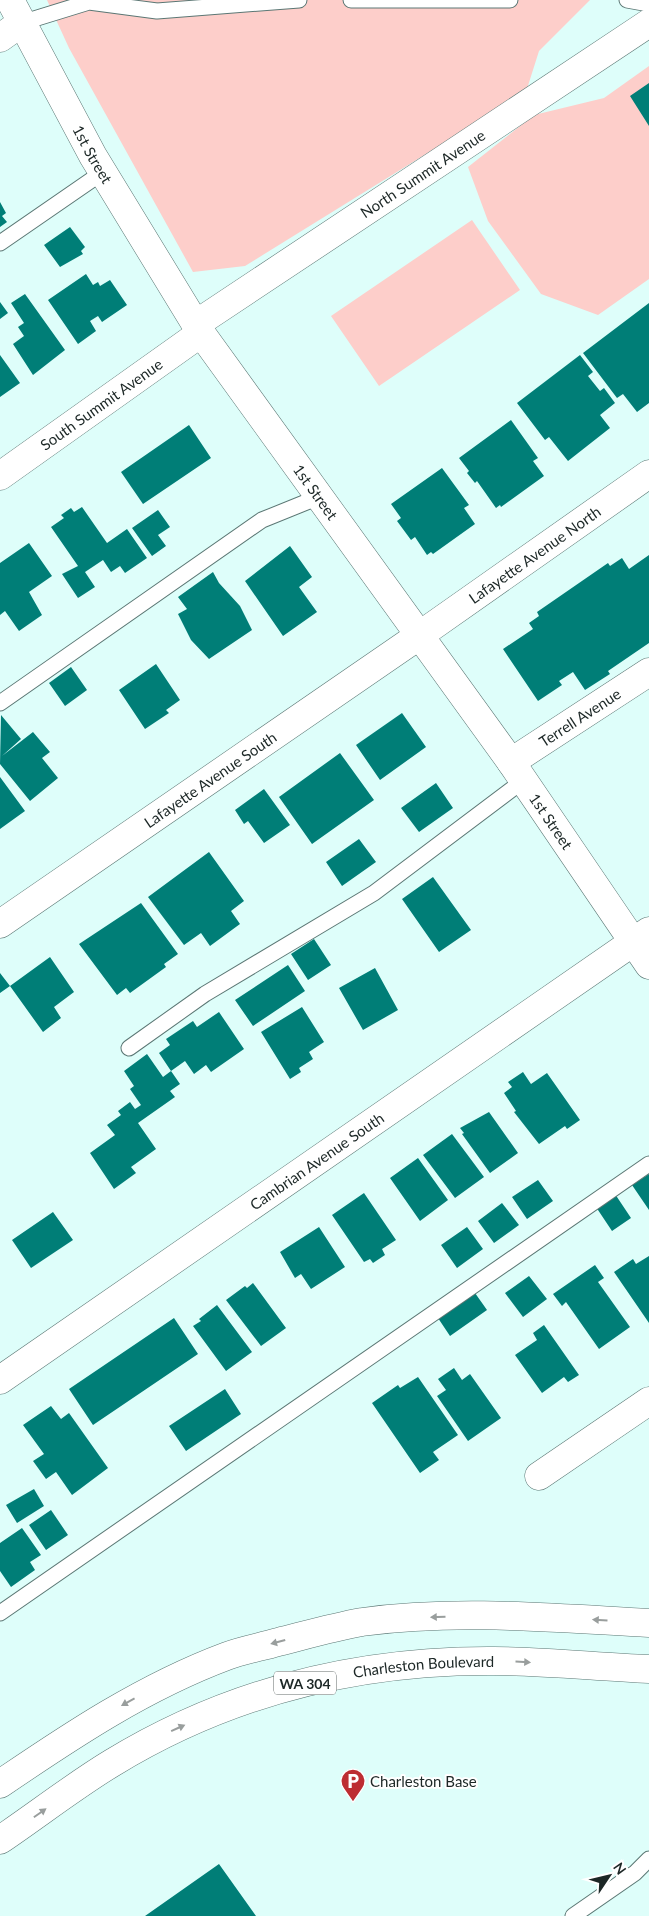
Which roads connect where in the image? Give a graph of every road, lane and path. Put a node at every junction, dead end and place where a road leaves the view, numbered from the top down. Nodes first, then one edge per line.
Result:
1 (299, 0) edge
2 (351, 0) edge
3 (510, 0) edge
4 (627, 0) edge
5 (649, 4) edge
6 (10, 20) edge
7 (649, 23) edge
8 (103, 172) junction
9 (0, 243) edge
10 (199, 328) junction
11 (649, 474) edge
12 (0, 476) edge
13 (319, 497) junction
14 (420, 635) junction
15 (649, 672) edge
16 (0, 703) edge
17 (518, 771) junction
18 (0, 924) edge
19 (641, 936) edge
20 (649, 965) edge
21 (129, 1048) dead end
22 (649, 1164) edge
23 (0, 1380) edge
24 (649, 1401) edge
25 (538, 1476) dead end
26 (0, 1613) edge
27 (649, 1623) edge
28 (649, 1670) edge
29 (0, 1784) edge
30 (0, 1840) edge
31 (649, 1859) edge
32 (573, 1916) edge

1 - 6 lane
2 - 3 lane
4 - 5 lane
6 - 8 main road, 1st Street
7 - 10 main road, North Summit Avenue
8 - 9 lane
8 - 10 main road, 1st Street
10 - 12 main road, South Summit Avenue
10 - 13 main road, 1st Street
11 - 14 main road, Lafayette Avenue North
13 - 14 main road, 1st Street
13 - 16 lane
14 - 17 main road, 1st Street
14 - 18 main road, Lafayette Avenue South
15 - 17 main road, Terrell Avenue
17 - 19 main road, 1st Street
17 - 21 lane
19 - 20 main road, 1st Street
19 - 23 main road, Cambrian Avenue South
22 - 26 lane
24 - 25 main road
27 -> 29 main road
30 -> 28 main road, Charleston Boulevard / WA 304
31 - 32 lane

